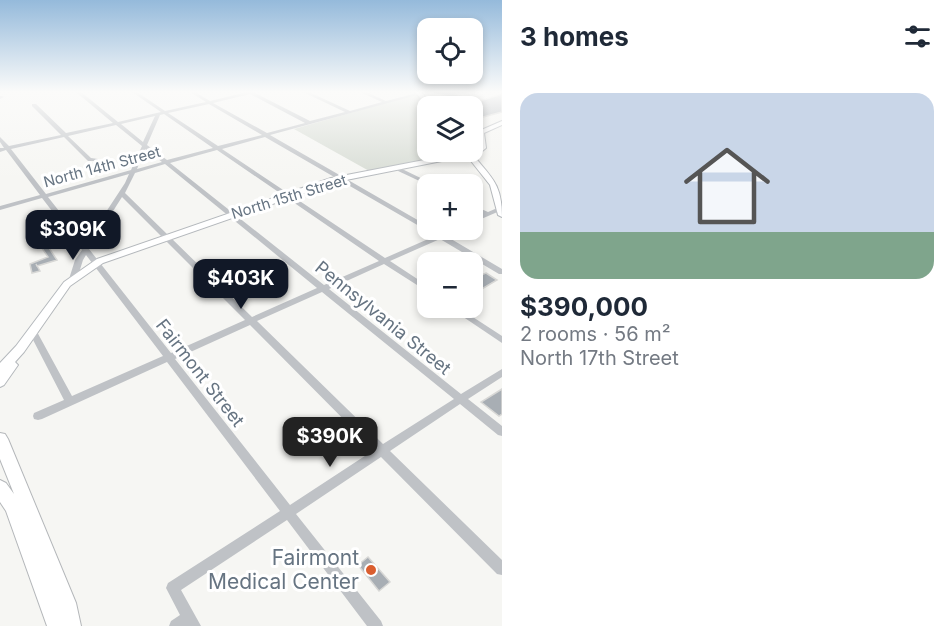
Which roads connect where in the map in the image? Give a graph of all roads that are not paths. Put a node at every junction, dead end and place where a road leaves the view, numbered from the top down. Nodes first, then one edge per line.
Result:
1 (50, 121) edge
2 (125, 121) edge
3 (157, 121) edge
4 (174, 121) edge
5 (242, 121) edge
6 (306, 121) edge
7 (315, 121) edge
8 (117, 123) junction
9 (309, 123) junction
10 (502, 123) edge
11 (483, 131) edge
12 (64, 135) junction
13 (266, 135) junction
14 (0, 139) edge
15 (144, 145) junction
16 (218, 148) junction
17 (4, 149) edge
18 (96, 160) dead end
19 (166, 162) junction
20 (429, 162) edge
21 (475, 162) edge
22 (398, 169) junction
23 (134, 171) junction
24 (417, 178) edge
25 (340, 179) junction
26 (122, 193) junction
27 (43, 196) junction
28 (288, 196) junction
29 (0, 208) edge
30 (502, 211) edge
31 (483, 212) edge
32 (488, 214) junction
33 (231, 215) junction
34 (483, 216) edge
35 (417, 223) edge
36 (94, 237) junction
37 (167, 237) junction
38 (430, 240) edge
39 (446, 240) edge
40 (78, 241) junction
41 (86, 251) junction
42 (384, 260) junction
43 (95, 264) junction
44 (502, 272) edge
45 (73, 279) junction
46 (417, 282) edge
47 (322, 288) junction
48 (469, 318) edge
49 (250, 320) junction
50 (33, 332) junction
51 (502, 340) edge
52 (20, 349) junction
53 (167, 358) junction
54 (0, 370) edge
55 (502, 372) edge
56 (0, 382) edge
57 (461, 400) junction
58 (70, 401) junction
59 (38, 416) dead end
60 (502, 432) edge
61 (0, 440) edge
62 (383, 450) junction
63 (0, 464) edge
64 (9, 485) edge
65 (288, 513) junction
66 (502, 569) edge
67 (191, 621) edge
68 (57, 626) edge
69 (71, 626) edge
70 (176, 626) edge
71 (376, 626) edge

1 - 12 street
2 - 8 street
3 - 15 street
4 - 16 street
5 - 13 street
6 - 9 street
7 - 9 street, North 14th Street
8 - 12 street
8 - 15 street, Pennsylvania Street
9 - 13 street, North 14th Street
10 - 11 main road
12 - 17 street
12 - 18 street
13 - 16 street, North 14th Street
13 - 25 street
14 - 17 street, Fairmont Street
15 - 19 street, Pennsylvania Street
15 - 23 street
16 - 19 street, North 14th Street
16 - 28 street
17 - 27 street, Fairmont Street
19 - 23 street, North 14th Street
19 - 33 street, Pennsylvania Street
20 - 22 main road, North 15th Street
21 - 30 main road
22 - 24 street
22 - 25 main road, North 15th Street
23 - 26 street
23 - 27 street, North 14th Street
25 - 28 main road, North 15th Street
25 - 35 street
26 - 36 street
26 - 37 street
27 - 29 street, North 14th Street
27 - 40 street, Fairmont Street
28 - 33 main road, North 15th Street
28 - 42 street
30 - 32 street
31 - 32 street
32 - 34 street
33 - 37 main road, North 15th Street
33 - 47 street, Pennsylvania Street
36 - 40 street
36 - 41 street
37 - 43 main road, North 15th Street
37 - 49 street
38 - 42 street
39 - 44 street
40 - 41 street, Fairmont Street
41 - 43 street, Fairmont Street
41 - 45 street
42 - 46 street
42 - 47 street
43 - 45 main road, North 15th Street
43 - 53 street, Fairmont Street
45 - 50 main road, North 15th Street
47 - 49 street
47 - 57 street, Pennsylvania Street
48 - 51 street
49 - 53 street
49 - 62 street
50 - 52 main road, North 15th Street
50 - 58 street
52 - 54 main road
52 - 56 main road
53 - 58 street
53 - 65 street, Fairmont Street
55 - 57 street
57 - 60 street, Pennsylvania Street
57 - 62 street
58 - 59 street
61 - 64 highway
62 - 65 street
62 - 66 street
63 - 64 highway
64 - 68 highway
64 - 69 highway
65 - 67 street
65 - 71 street, Fairmont Street
67 - 70 street

